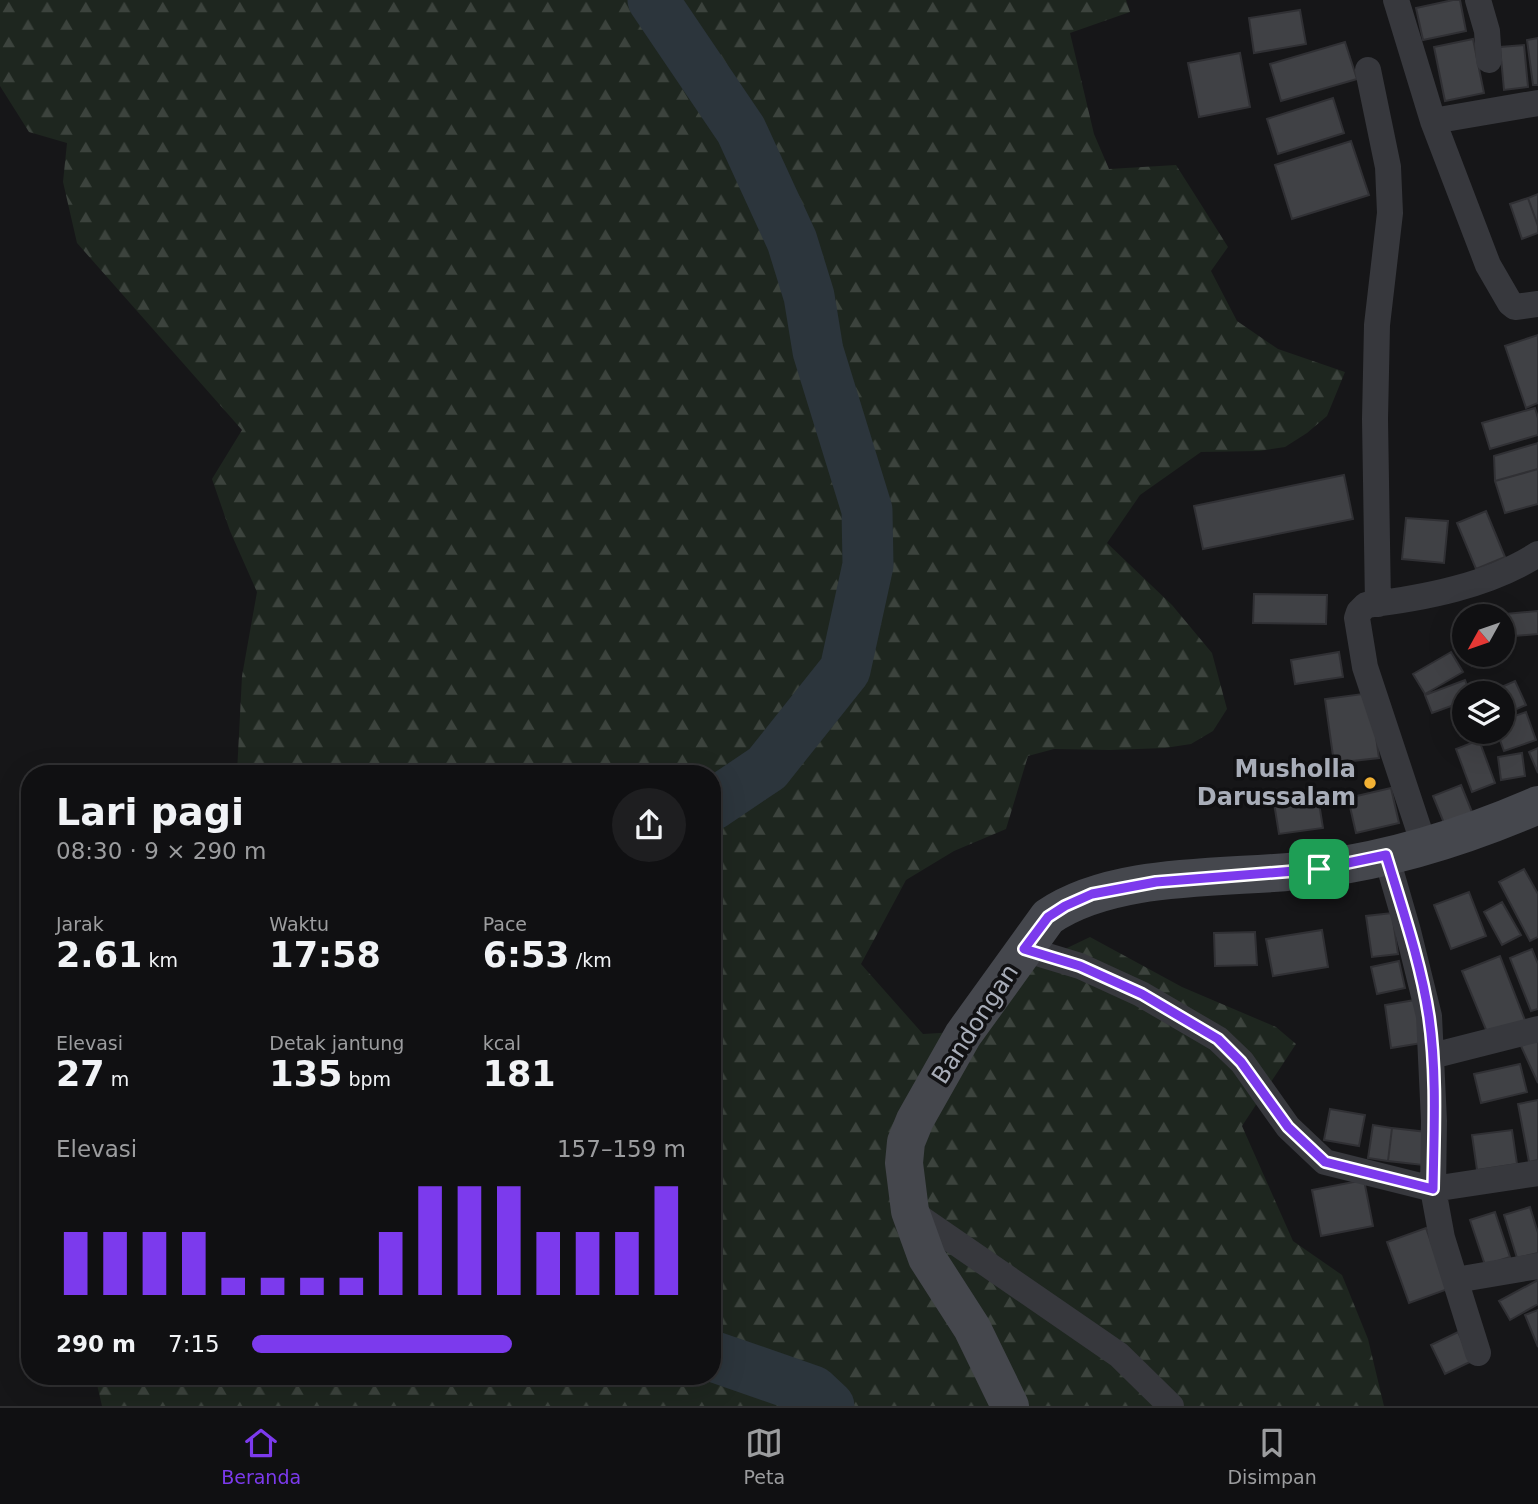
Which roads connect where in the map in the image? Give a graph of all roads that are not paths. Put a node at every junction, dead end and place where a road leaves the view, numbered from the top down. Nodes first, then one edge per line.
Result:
1 (1396, 0) edge
2 (1478, 0) edge
3 (1489, 61) dead end
4 (1368, 70) dead end
5 (1538, 103) edge
6 (1433, 121) junction
7 (1538, 304) edge
8 (1538, 554) edge
9 (1378, 604) junction
10 (1538, 805) edge
11 (1424, 845) junction
12 (1386, 855) junction
13 (1024, 949) junction
14 (1538, 1029) edge
15 (1433, 1056) junction
16 (1538, 1173) edge
17 (1433, 1189) junction
18 (911, 1211) junction
19 (1538, 1266) edge
20 (1456, 1280) junction
21 (1478, 1353) dead end
22 (1010, 1406) edge
23 (1171, 1406) edge

1 - 6 street
2 - 3 street
4 - 9 street
5 - 6 street
6 - 7 street
8 - 9 street
9 - 11 street
10 - 11 street, Bandongan
11 - 12 street, Bandongan
12 - 13 street, Bandongan
12 - 15 street
13 - 17 street
13 - 18 street, Bandongan
14 - 15 street
15 - 17 street
16 - 17 street
17 - 20 street
18 - 22 street, Bandongan
18 - 23 street
19 - 20 street
20 - 21 street

